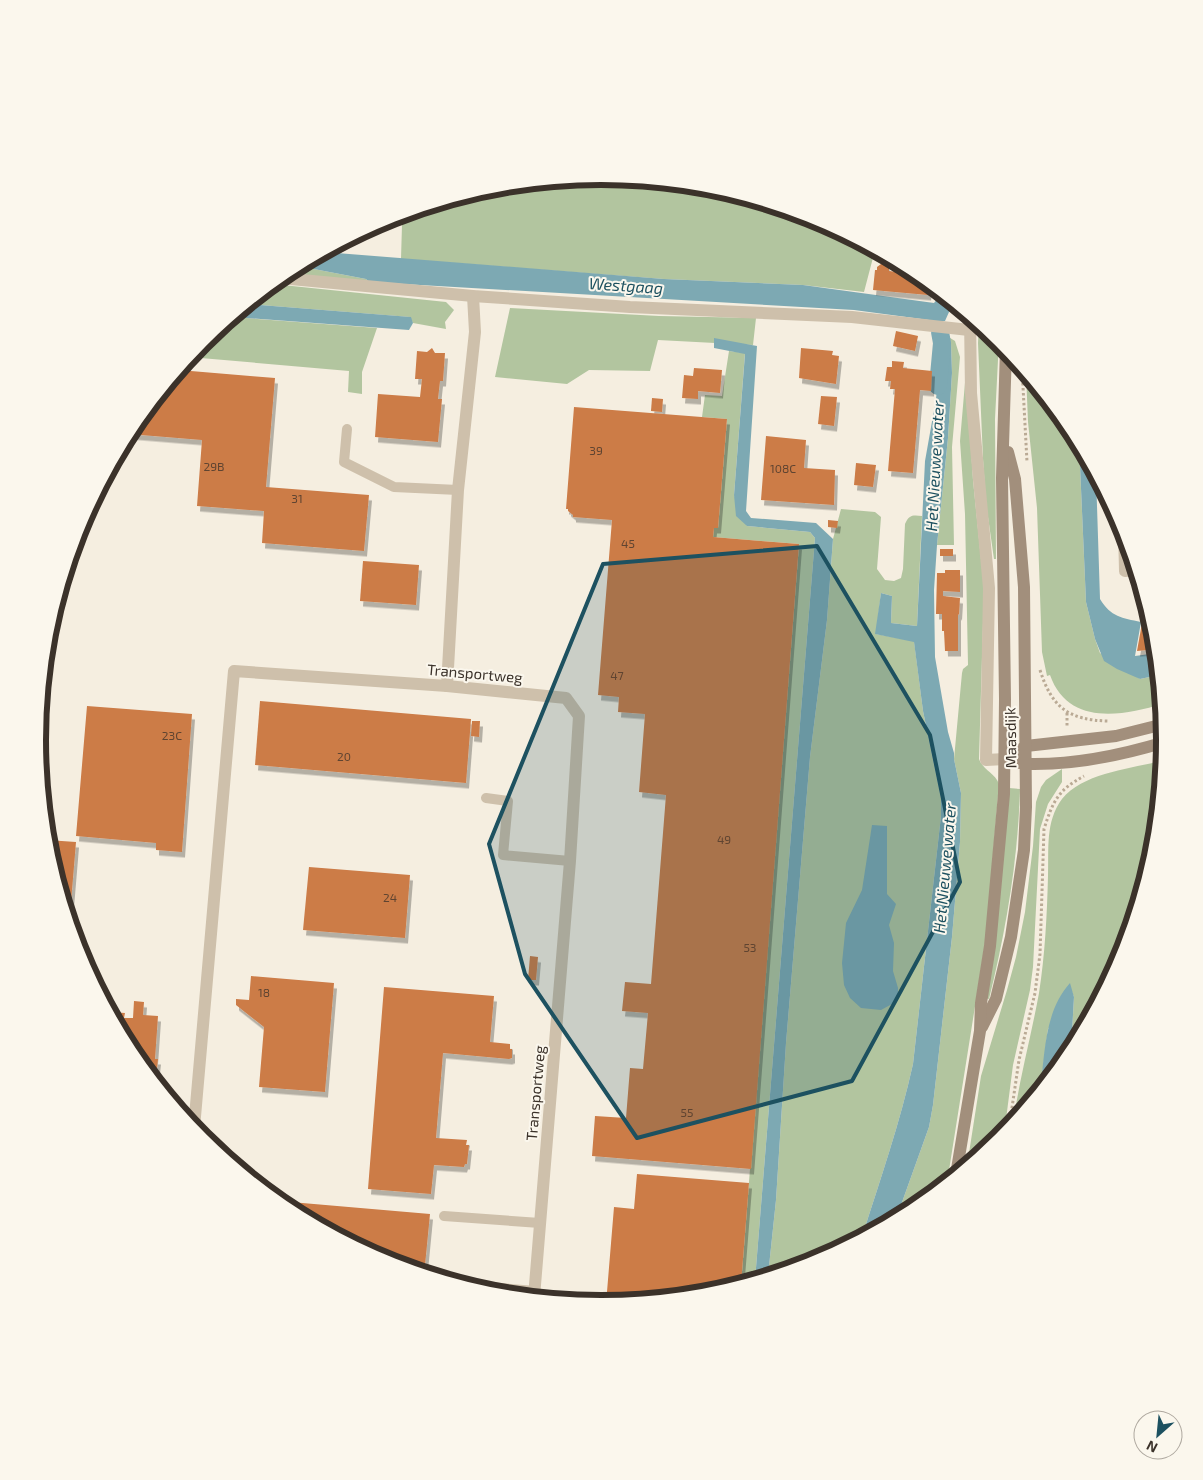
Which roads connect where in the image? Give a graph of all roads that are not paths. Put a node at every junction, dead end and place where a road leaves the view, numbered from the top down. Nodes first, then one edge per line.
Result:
1 (291, 279) edge
2 (472, 296) junction
3 (969, 324) edge
4 (969, 330) junction
5 (1006, 360) edge
6 (346, 429) dead end
7 (1004, 439) junction
8 (458, 490) junction
9 (1125, 556) edge
10 (1130, 571) edge
11 (447, 686) junction
12 (1157, 726) edge
13 (1157, 744) edge
14 (1026, 746) junction
15 (1005, 760) junction
16 (1026, 764) junction
17 (486, 798) dead end
18 (570, 861) junction
19 (980, 1031) junction
20 (195, 1118) edge
21 (958, 1166) edge
22 (444, 1216) dead end
23 (540, 1223) junction
24 (535, 1291) edge

1 - 2 street
2 - 4 street
2 - 8 street
3 - 4 street, Maasdijk
4 - 15 street, Maasdijk
5 - 7 main road, Maasdijk
6 - 8 lane
7 - 14 main road, Maasdijk
7 - 15 main road, Maasdijk
8 - 11 street
9 - 10 street
11 - 18 street, Transportweg
11 - 20 street, Transportweg
12 - 14 main road
13 - 16 main road
14 - 15 main road
14 - 16 main road, Maasdijk
15 - 16 main road
15 - 19 main road, Maasdijk
16 - 19 main road, Maasdijk
17 - 18 lane
18 - 23 street, Transportweg
19 - 21 main road, Maasdijk
22 - 23 lane
23 - 24 street, Transportweg

